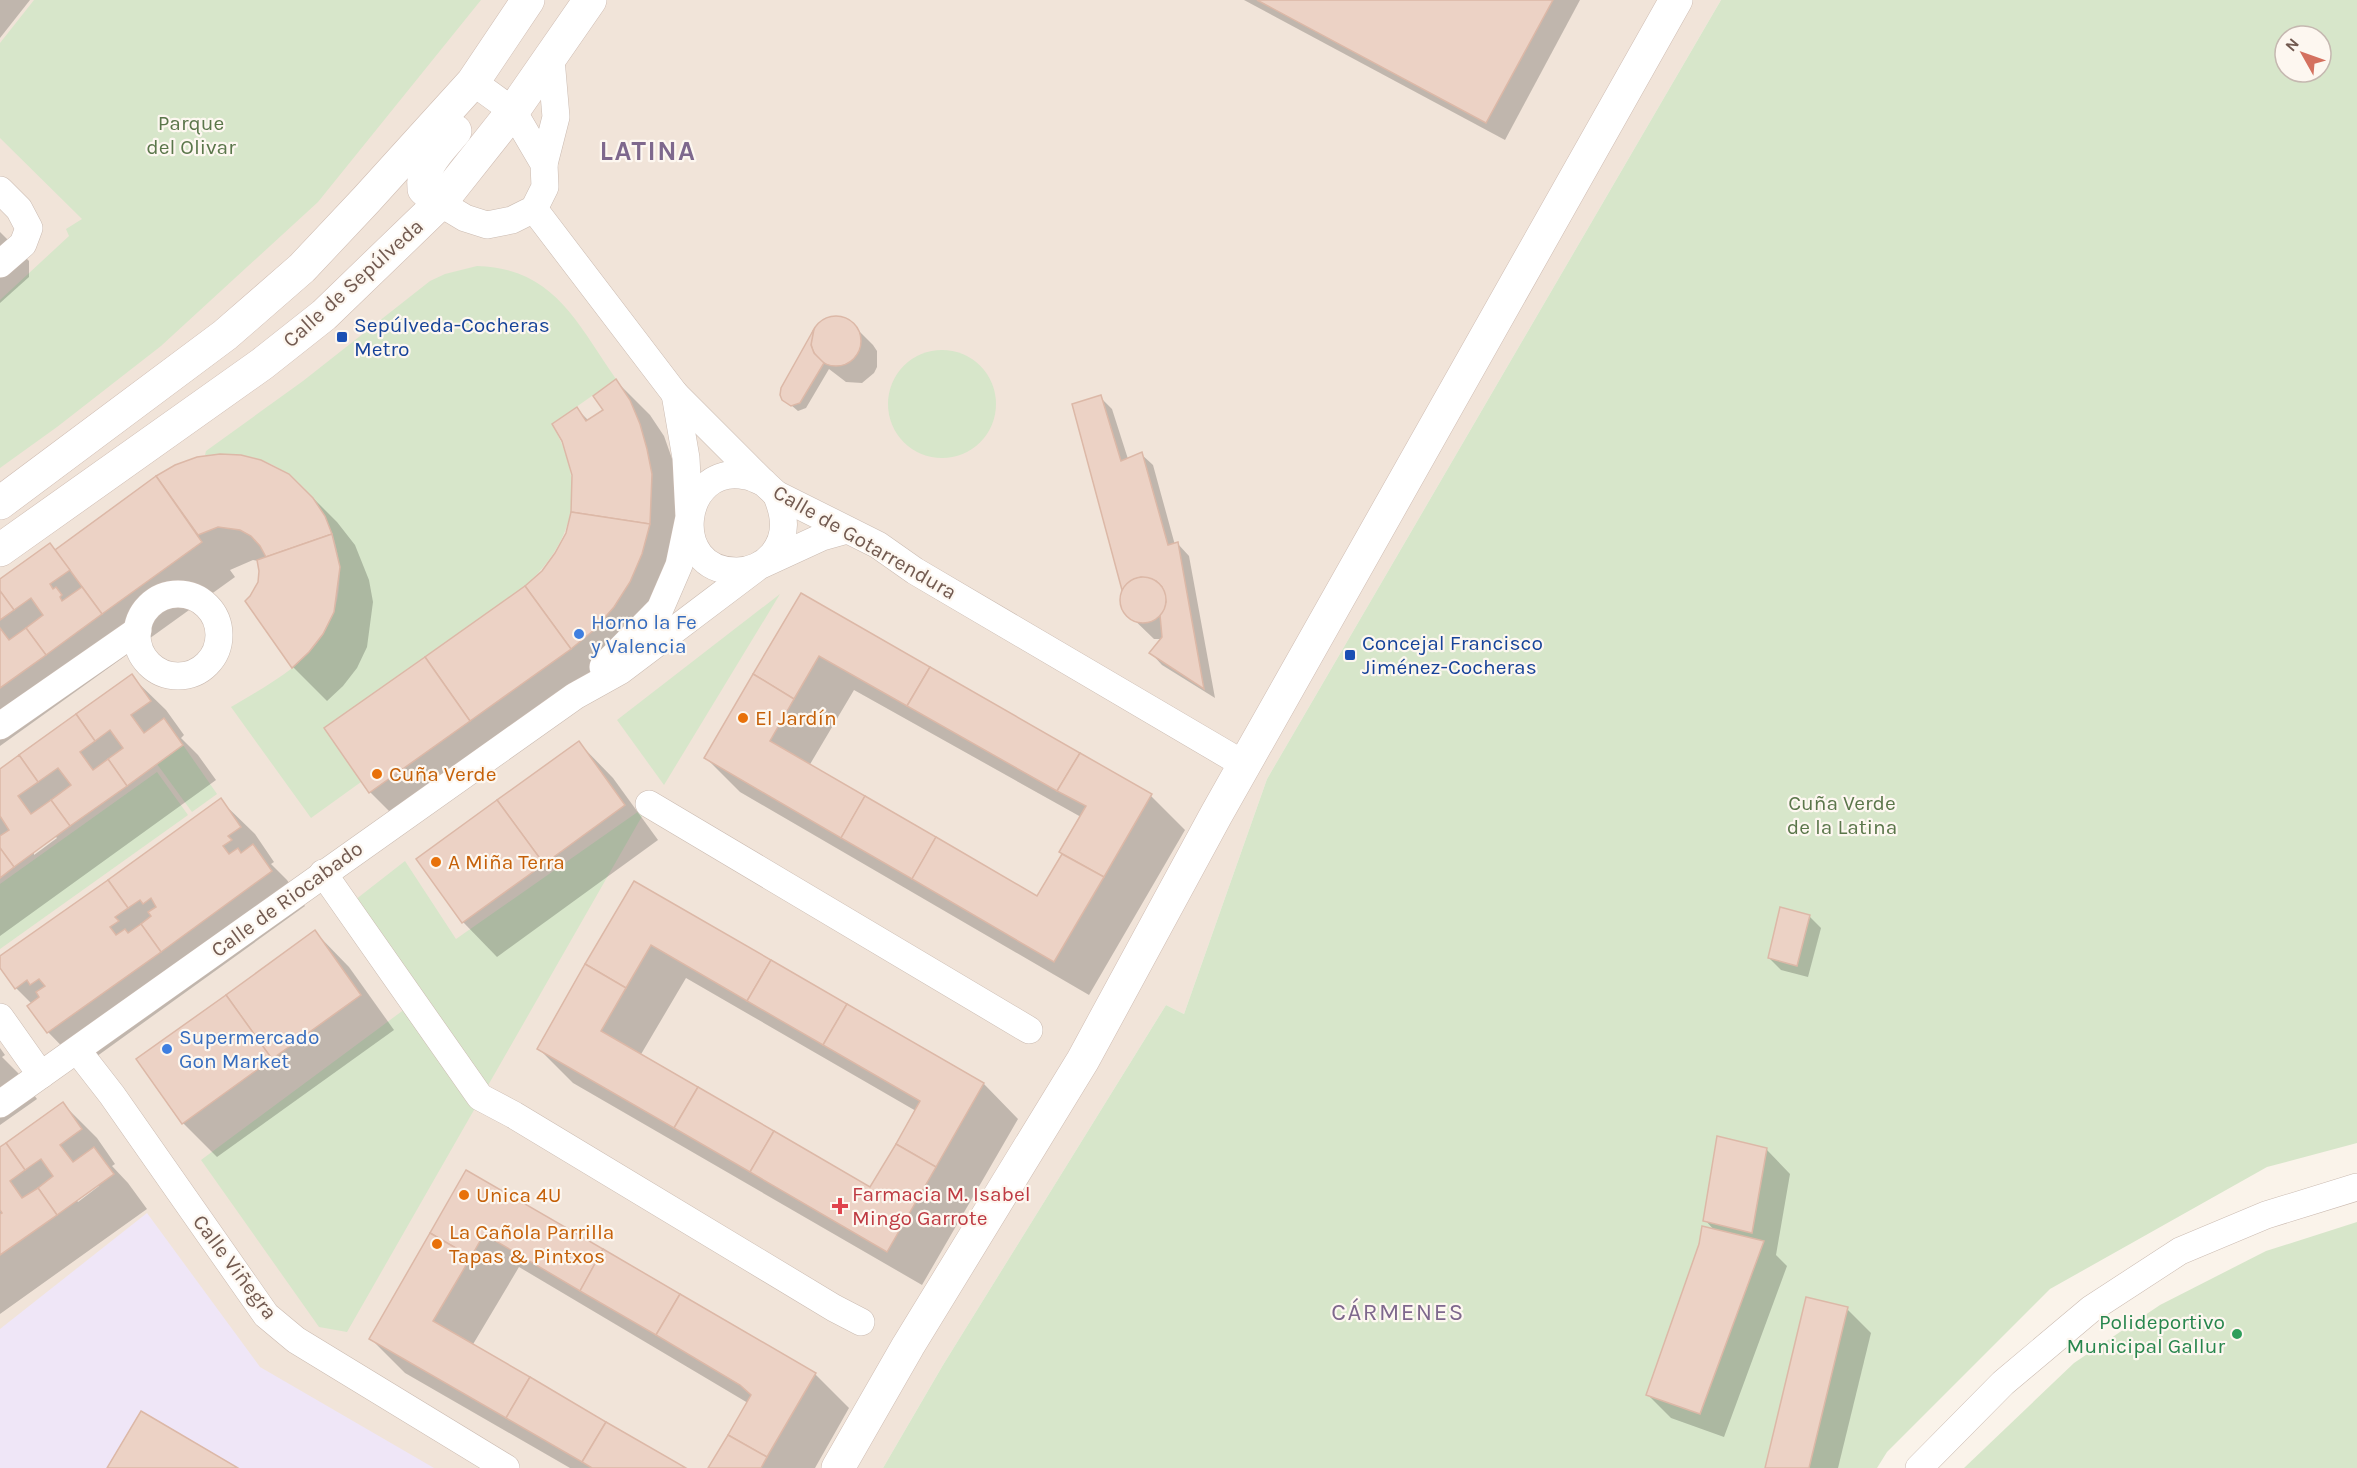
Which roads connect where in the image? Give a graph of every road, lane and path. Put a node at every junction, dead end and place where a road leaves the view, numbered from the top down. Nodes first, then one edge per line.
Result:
1 (528, 0) edge
2 (590, 0) edge
3 (1676, 0) edge
4 (551, 59) junction
5 (473, 82) junction
6 (513, 111) junction
7 (544, 164) junction
8 (0, 190) edge
9 (440, 202) junction
10 (534, 209) junction
11 (0, 264) edge
12 (675, 394) junction
13 (770, 488) junction
14 (0, 503) edge
15 (689, 518) junction
16 (847, 530) junction
17 (0, 550) edge
18 (759, 566) junction
19 (138, 630) dead end
20 (575, 696) junction
21 (0, 726) edge
22 (1245, 765) junction
23 (649, 804) dead end
24 (323, 873) junction
25 (0, 1017) edge
26 (1029, 1030) dead end
27 (77, 1050) junction
28 (41, 1075) junction
29 (0, 1104) edge
30 (2357, 1187) edge
31 (861, 1322) dead end
32 (506, 1468) edge
33 (837, 1468) edge
34 (1919, 1468) edge

1 - 5 street
2 - 4 street, Calle de Sepúlveda
3 - 22 street
4 - 6 street, Calle de Sepúlveda
4 - 7 street
5 - 6 street
5 - 9 street
5 - 14 street
6 - 7 street
6 - 9 street, Calle de Sepúlveda
7 - 10 street
8 - 11 street
9 - 10 street
9 - 17 street, Calle de Sepúlveda
10 - 12 street, Calle de Gotarrendura
12 - 13 street, Calle de Gotarrendura
12 - 15 street, Calle de Riocabado
13 - 15 street
13 - 16 street, Calle de Gotarrendura
13 - 18 street
15 - 18 street
15 - 20 street, Calle de Riocabado
16 - 18 street, Calle de Riocabado
16 - 22 street, Calle de Gotarrendura
18 - 20 street, Calle de Riocabado
19 - 21 street
20 - 24 street, Calle de Riocabado
22 - 33 street
23 - 26 street
24 - 27 street, Calle de Riocabado
24 - 31 street
25 - 28 street
27 - 28 street, Calle de Riocabado
27 - 32 street, Calle Viñegra
28 - 29 street, Calle de Riocabado
30 - 34 street

